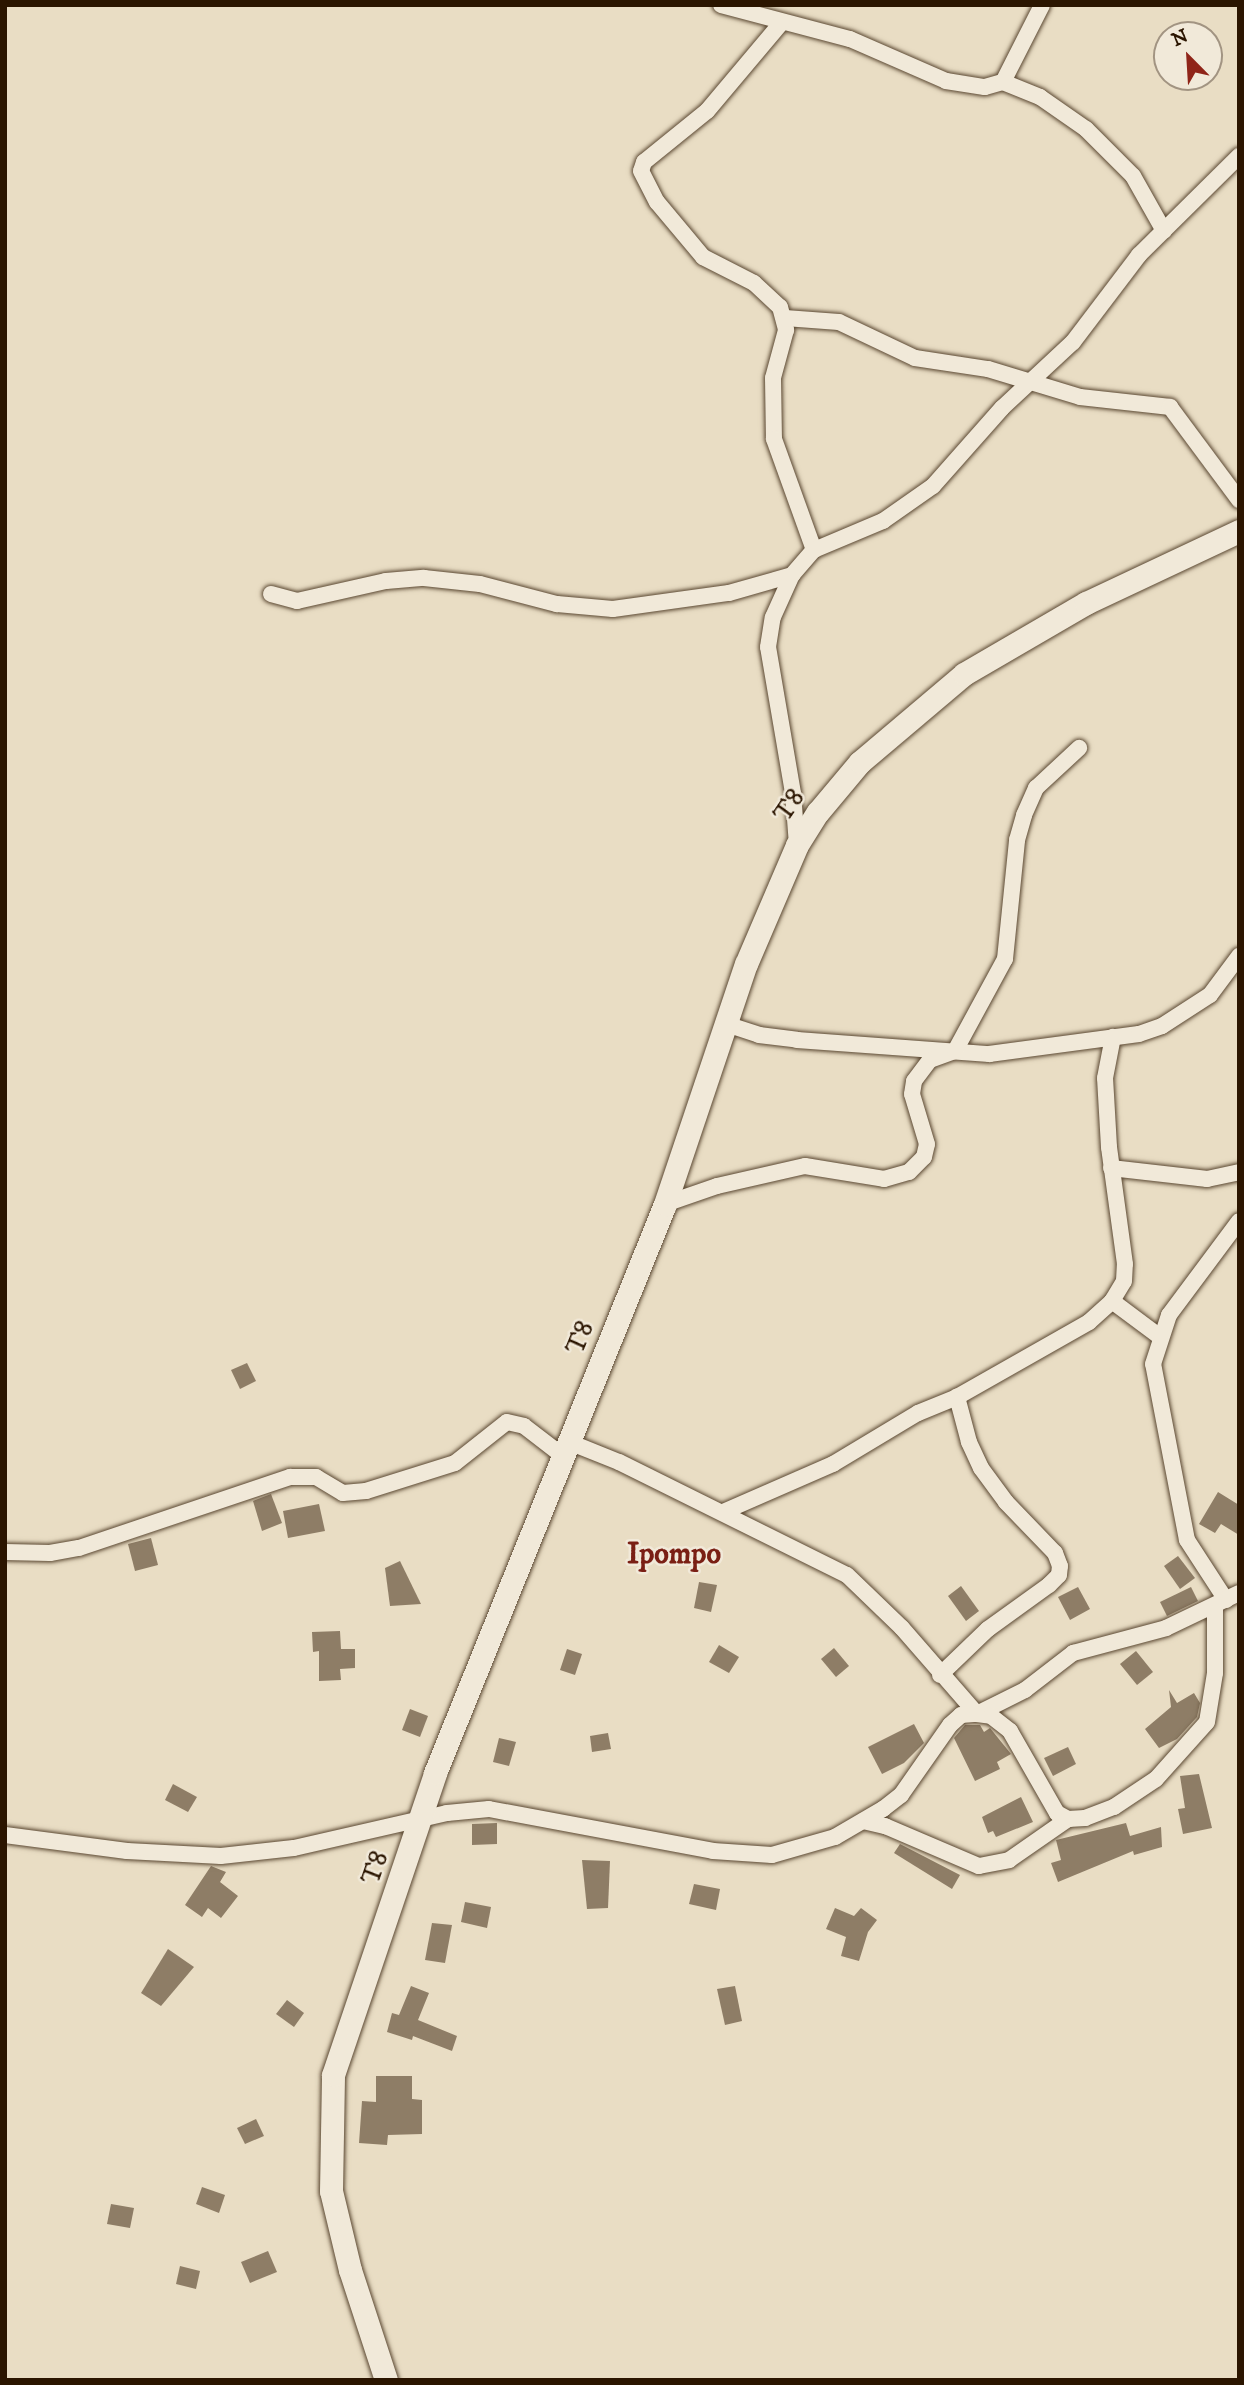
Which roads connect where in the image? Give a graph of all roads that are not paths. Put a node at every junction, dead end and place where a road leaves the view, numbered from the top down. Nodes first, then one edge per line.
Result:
1 (721, 5) edge
2 (1042, 5) edge
3 (782, 22) junction
4 (1003, 82) junction
5 (1239, 156) edge
6 (1164, 231) junction
7 (785, 318) junction
8 (1031, 386) junction
9 (1239, 500) edge
10 (1239, 531) edge
11 (814, 550) junction
12 (792, 575) junction
13 (271, 594) dead end
14 (1080, 748) dead end
15 (797, 845) junction
16 (1239, 956) edge
17 (726, 1024) junction
18 (1113, 1037) junction
19 (955, 1051) junction
20 (1111, 1168) junction
21 (1239, 1172) edge
22 (664, 1204) junction
23 (1239, 1221) edge
24 (1112, 1301) junction
25 (1159, 1336) junction
26 (957, 1397) junction
27 (566, 1449) junction
28 (723, 1512) junction
29 (5, 1552) edge
30 (1227, 1600) edge
31 (940, 1675) junction
32 (977, 1714) junction
33 (1068, 1819) junction
34 (421, 1821) junction
35 (863, 1821) junction
36 (5, 1835) edge
37 (386, 2380) edge

1 - 3 street
2 - 4 street
3 - 4 street
3 - 7 street
4 - 6 street
5 - 6 street
6 - 8 street
7 - 8 street
7 - 11 street
8 - 9 street
8 - 11 street
10 - 15 street, T8
11 - 12 street
12 - 13 street
12 - 15 street
14 - 19 street
15 - 17 street, T8
16 - 18 street
17 - 19 street
17 - 22 street, T8
18 - 19 street
18 - 20 street
19 - 22 street
20 - 21 street
20 - 24 street
22 - 27 street, T8
23 - 25 street
24 - 25 street
24 - 26 street
25 - 30 street
26 - 28 street
26 - 31 street
27 - 28 street
27 - 29 street
27 - 34 street, T8
28 - 31 street
30 - 32 street
30 - 33 street
31 - 32 street
32 - 33 street
32 - 35 street
33 - 35 street
34 - 35 street
34 - 36 street
34 - 37 street, T8

